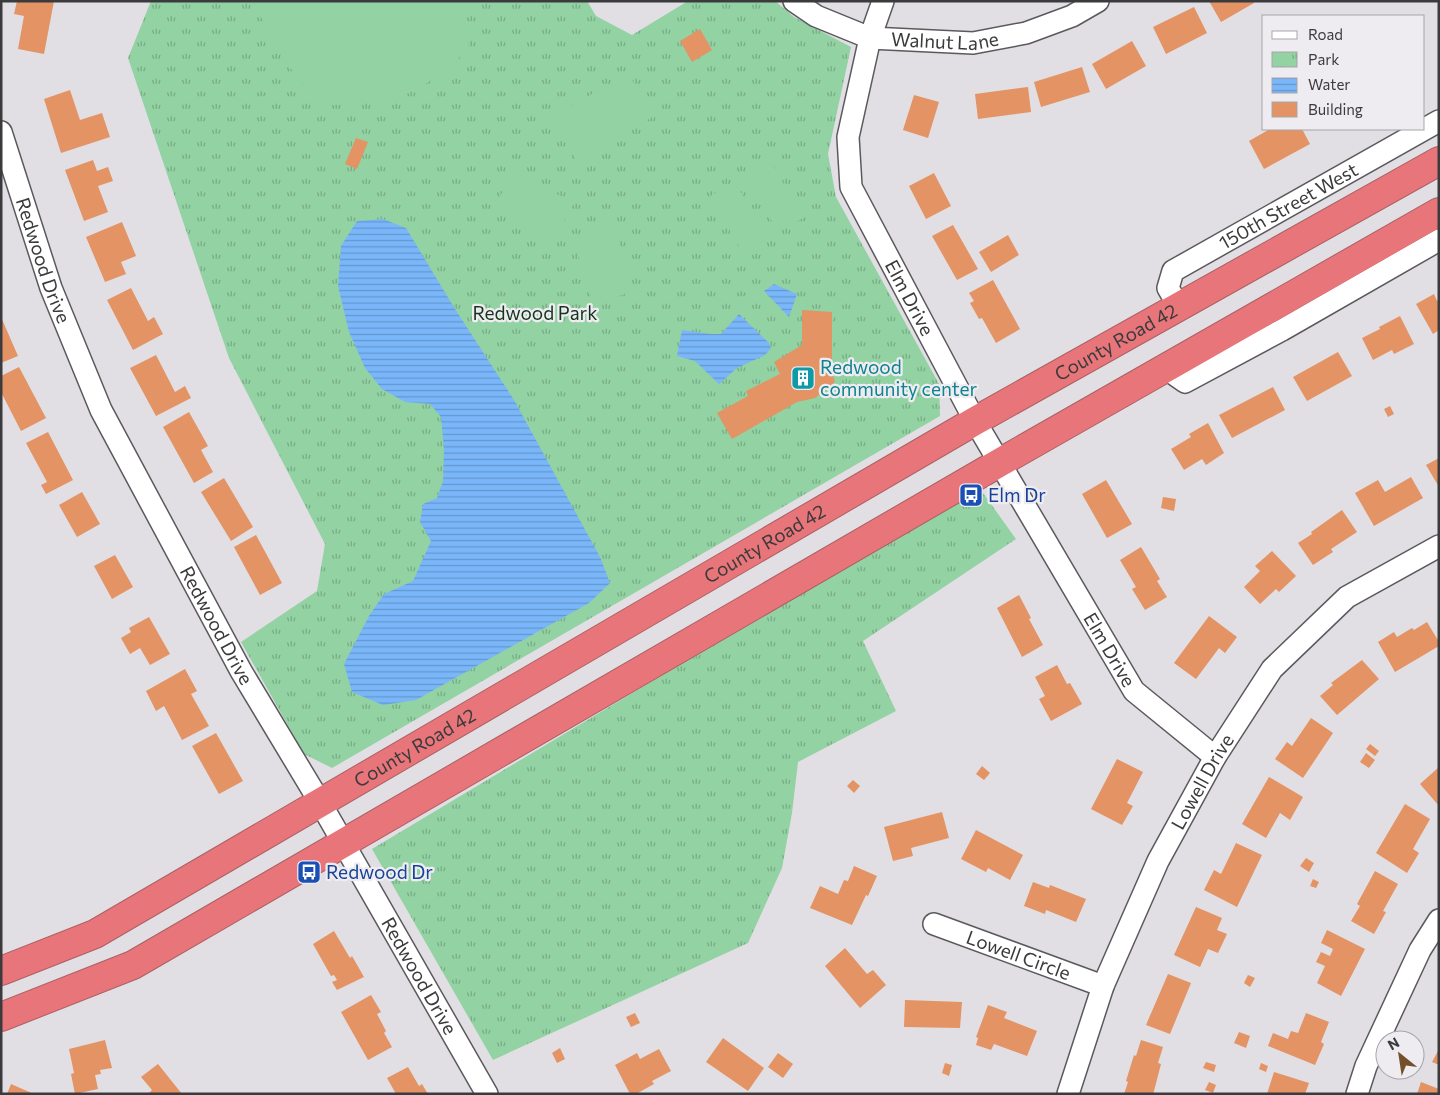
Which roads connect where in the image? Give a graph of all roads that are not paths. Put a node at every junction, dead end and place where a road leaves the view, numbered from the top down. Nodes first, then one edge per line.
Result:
1 (794, 1) edge
2 (883, 1) edge
3 (1098, 1) edge
4 (870, 38) junction
5 (1439, 121) edge
6 (1425, 129) edge
7 (1423, 130) edge
8 (1, 132) edge
9 (1439, 162) edge
10 (1439, 212) edge
11 (1439, 240) edge
12 (1179, 307) junction
13 (1165, 368) junction
14 (975, 421) junction
15 (999, 463) junction
16 (1439, 546) edge
17 (1215, 757) junction
18 (320, 804) junction
19 (343, 844) junction
20 (1439, 920) edge
21 (934, 924) dead end
22 (1, 971) edge
23 (1103, 986) junction
24 (1, 1017) edge
25 (487, 1094) edge
26 (1068, 1094) edge
27 (1357, 1094) edge

1 - 4 street, Walnut Lane
2 - 4 street, Elm Drive
3 - 4 street, Walnut Lane
4 - 14 street, Elm Drive
5 - 6 street, 150th Street West
7 - 12 street, 150th Street West
8 - 18 street, Redwood Drive
9 - 12 highway, County Road 42
10 - 13 highway
11 - 13 street
12 - 14 highway, County Road 42
13 - 15 highway
14 - 15 street, Elm Drive
14 - 18 highway, County Road 42
15 - 17 street, Elm Drive
15 - 19 highway
16 - 17 street, Lowell Drive
17 - 23 street, Lowell Drive
18 - 19 street, Redwood Drive
18 - 22 highway, County Road 42
19 - 24 highway
19 - 25 street, Redwood Drive
20 - 27 street
21 - 23 street, Lowell Circle
23 - 26 street, Lowell Drive

